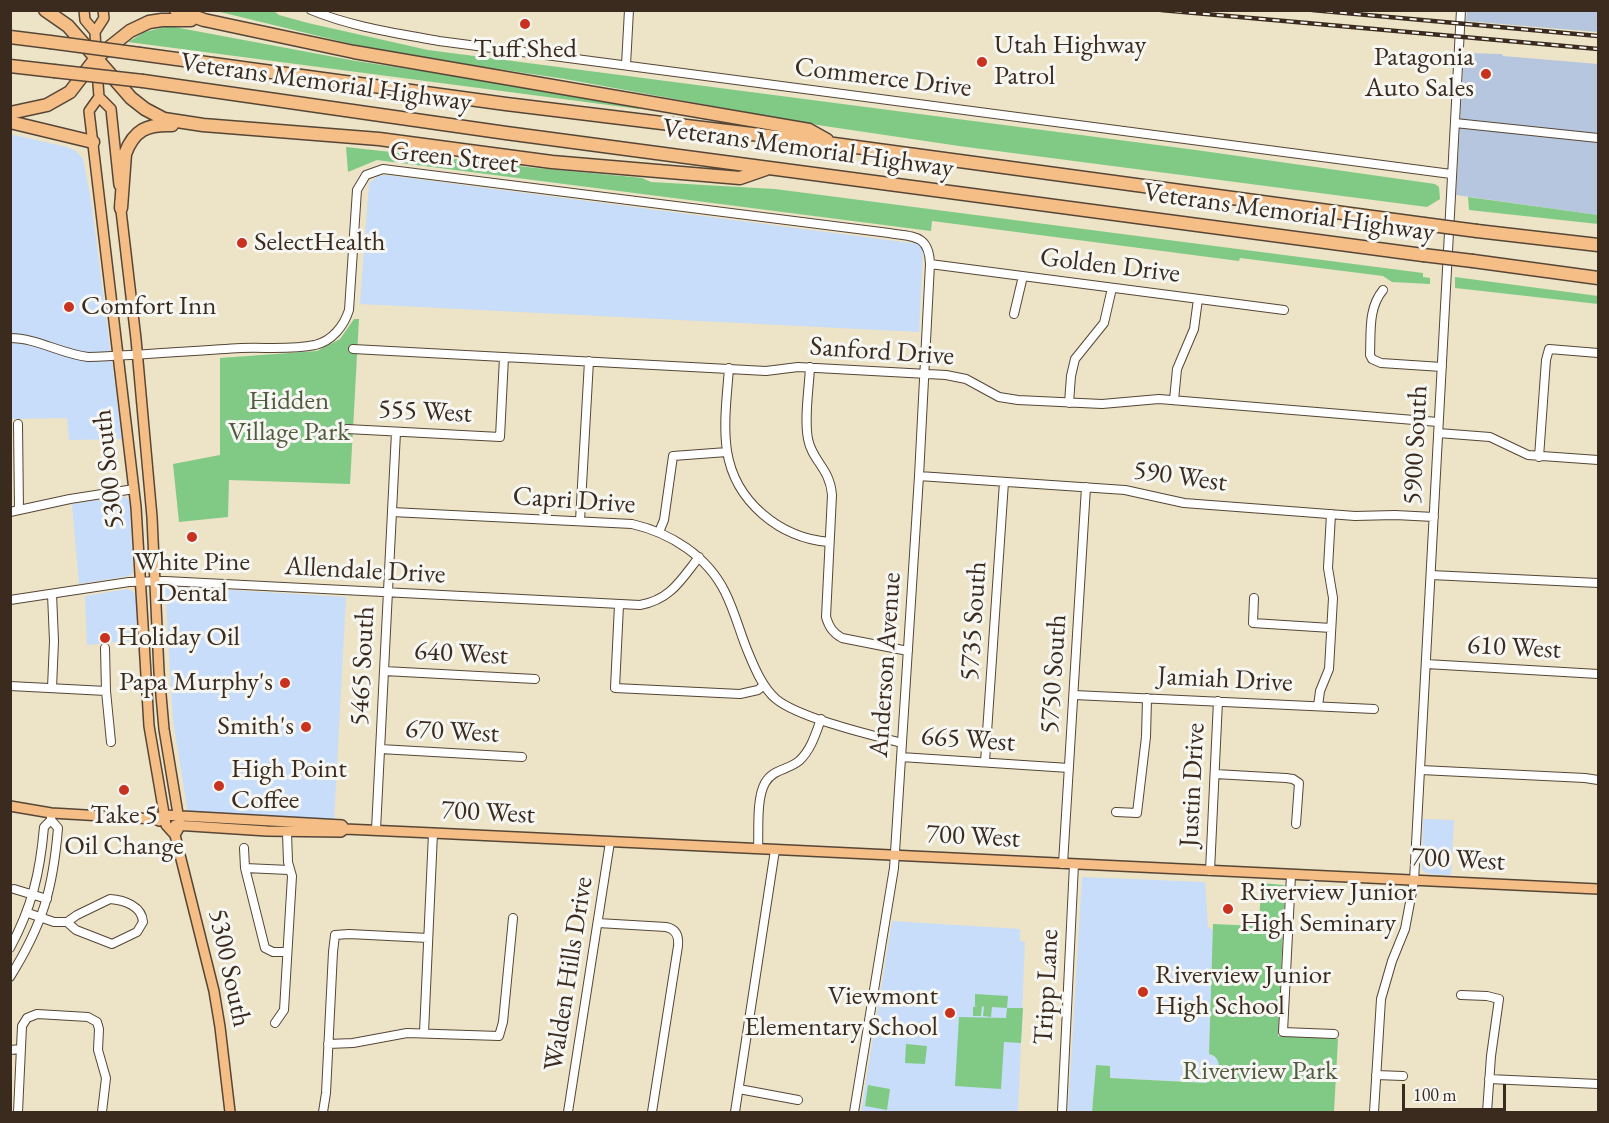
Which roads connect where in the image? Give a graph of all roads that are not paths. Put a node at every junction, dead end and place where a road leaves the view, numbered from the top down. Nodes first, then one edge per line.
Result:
1 (45, 10) edge
2 (84, 10) edge
3 (103, 10) edge
4 (176, 10) edge
5 (311, 10) edge
6 (629, 10) edge
7 (1461, 10) edge
8 (204, 20) junction
9 (95, 32) junction
10 (10, 37) edge
11 (96, 58) junction
12 (626, 65) junction
13 (10, 66) edge
14 (99, 97) junction
15 (10, 113) edge
16 (10, 122) edge
17 (1455, 123) junction
18 (203, 125) junction
19 (1599, 138) edge
20 (93, 142) junction
21 (834, 144) junction
22 (771, 168) junction
23 (1451, 174) junction
24 (121, 208) junction
25 (902, 235) joint
26 (1599, 245) edge
27 (930, 264) junction
28 (1023, 276) junction
29 (1599, 278) edge
30 (1112, 288) junction
31 (1383, 290) dead end
32 (1198, 299) junction
33 (1284, 310) dead end
34 (1014, 314) dead end
35 (10, 338) edge
36 (353, 349) dead end
37 (1599, 353) edge
38 (137, 354) junction
39 (119, 356) junction
40 (504, 357) junction
41 (589, 361) junction
42 (1442, 367) junction
43 (729, 368) junction
44 (810, 368) junction
45 (925, 374) junction
46 (1174, 400) junction
47 (1069, 403) junction
48 (1438, 422) junction
49 (18, 424) dead end
50 (347, 429) dead end
51 (396, 432) junction
52 (1438, 433) junction
53 (727, 452) junction
54 (1539, 457) junction
55 (1599, 460) edge
56 (919, 476) junction
57 (1004, 482) junction
58 (1086, 487) junction
59 (134, 489) junction
60 (19, 510) junction
61 (10, 512) edge
62 (392, 512) junction
63 (1331, 514) junction
64 (1434, 517) junction
65 (580, 521) junction
66 (659, 532) junction
67 (829, 542) junction
68 (699, 557) junction
69 (1431, 574) junction
70 (141, 581) junction
71 (155, 581) junction
72 (1599, 583) edge
73 (388, 593) junction
74 (52, 594) junction
75 (1254, 598) dead end
76 (10, 600) edge
77 (619, 605) junction
78 (1331, 628) junction
79 (105, 648) dead end
80 (908, 651) junction
81 (1426, 664) junction
82 (384, 671) junction
83 (1599, 674) edge
84 (535, 679) dead end
85 (764, 685) junction
86 (10, 686) edge
87 (52, 688) junction
88 (106, 691) junction
89 (1074, 695) junction
90 (1148, 698) junction
91 (1218, 701) junction
92 (1318, 706) junction
93 (1374, 709) dead end
94 (821, 719) junction
95 (111, 742) dead end
96 (902, 743) junction
97 (380, 749) junction
98 (522, 757) dead end
99 (901, 757) junction
100 (985, 762) junction
101 (1069, 768) junction
102 (1421, 770) junction
103 (1215, 774) junction
104 (1599, 780) edge
105 (10, 806) edge
106 (1116, 812) dead end
107 (51, 817) junction
108 (160, 817) junction
109 (180, 821) junction
110 (1296, 824) dead end
111 (166, 825) junction
112 (345, 829) junction
113 (376, 830) junction
114 (287, 832) junction
115 (433, 833) junction
116 (175, 835) junction
117 (610, 842) junction
118 (244, 848) dead end
119 (758, 849) junction
120 (775, 850) junction
121 (895, 856) junction
122 (1063, 864) junction
123 (1074, 864) junction
124 (245, 868) junction
125 (290, 870) junction
126 (1210, 871) junction
127 (1291, 875) junction
128 (1414, 881) junction
129 (12, 888) edge
130 (1599, 890) edge
131 (34, 895) junction
132 (47, 899) junction
133 (28, 913) junction
134 (41, 918) junction
135 (513, 918) dead end
136 (67, 922) junction
137 (598, 923) junction
138 (428, 938) junction
139 (10, 948) edge
140 (287, 952) junction
141 (10, 977) edge
142 (1461, 995) dead end
143 (275, 1023) dead end
144 (424, 1033) junction
145 (1334, 1034) dead end
146 (328, 1044) junction
147 (21, 1049) junction
148 (10, 1050) edge
149 (1376, 1075) junction
150 (1403, 1076) dead end
151 (1489, 1079) junction
152 (1599, 1084) edge
153 (739, 1089) junction
154 (798, 1100) dead end
155 (18, 1113) edge
156 (102, 1113) edge
157 (230, 1113) edge
158 (322, 1113) edge
159 (568, 1113) edge
160 (652, 1113) edge
161 (735, 1113) edge
162 (854, 1113) edge
163 (1062, 1113) edge
164 (1374, 1113) edge
165 (1487, 1113) edge

1 - 11 highway
2 - 9 main road, 5300 South
3 - 9 main road, 5300 South
4 - 8 highway
5 - 12 street, Commerce Drive
6 - 12 street
7 - 17 street, 5900 South
8 - 11 highway
8 - 21 highway
9 - 11 main road, 5300 South
10 - 21 highway, Veterans Memorial Highway, bridge
11 - 14 main road, 5300 South
11 - 15 highway
11 - 18 highway
12 - 23 street, Commerce Drive
13 - 22 highway, Veterans Memorial Highway, bridge
14 - 20 main road, 5300 South
14 - 24 main road, 5300 South
16 - 20 highway
17 - 19 street
17 - 23 street, 5900 South
18 - 22 highway
18 - 24 highway
20 - 39 main road, 5300 South
21 - 26 highway, Veterans Memorial Highway, bridge
22 - 29 highway, Veterans Memorial Highway, bridge
23 - 42 street, 5900 South
24 - 38 main road, 5300 South
25 - 27 street, Anderson Avenue
25 - 38 street, Green Street
27 - 28 street, Golden Drive
27 - 45 street, Anderson Avenue
28 - 30 street, Golden Drive
28 - 34 street
30 - 32 street, Golden Drive
30 - 47 street
31 - 42 street
32 - 33 street, Golden Drive
32 - 46 street
35 - 39 street
36 - 40 street, Sanford Drive
37 - 54 street
38 - 39 street
38 - 71 main road, 5300 South
39 - 59 main road, 5300 South
40 - 41 street, Sanford Drive
40 - 51 street, 555 West
41 - 43 street, Sanford Drive
41 - 65 street
42 - 48 street, 5900 South
43 - 44 street, Sanford Drive
43 - 53 street
44 - 45 street, Sanford Drive
44 - 67 street
45 - 47 street, Sanford Drive
45 - 56 street, Anderson Avenue
46 - 47 street, Sanford Drive
46 - 48 street, Sanford Drive
48 - 52 street, 5900 South
49 - 60 street
50 - 51 street, 555 West
51 - 62 street, 5465 South
52 - 54 street
52 - 64 street, 5900 South
53 - 66 street
53 - 67 street
54 - 55 street
56 - 57 street, 590 West
56 - 80 street, Anderson Avenue
57 - 58 street, 590 West
57 - 100 street, 5735 South
58 - 63 street, 590 West
58 - 89 street, 5750 South
59 - 60 street
59 - 70 main road, 5300 South
60 - 61 street
62 - 65 street, Capri Drive
62 - 73 street, 5465 South
63 - 64 street, 590 West
63 - 78 street
64 - 69 street, 5900 South
65 - 66 street, Capri Drive
66 - 68 street, Capri Drive
67 - 80 street
68 - 77 street, Allendale Drive
68 - 85 street, Capri Drive
69 - 72 street
69 - 81 street, 5900 South
70 - 71 street, Allendale Drive
70 - 74 street, Allendale Drive
70 - 108 main road, 5300 South
71 - 73 street, Allendale Drive
71 - 109 main road, 5300 South
73 - 77 street, Allendale Drive
73 - 82 street, 5465 South
74 - 76 street, Allendale Drive
74 - 87 street
75 - 78 street
77 - 85 street
78 - 92 street
79 - 88 street
80 - 96 street, Anderson Avenue
81 - 83 street, 610 West
81 - 102 street, 5900 South
82 - 84 street, 640 West
82 - 97 street, 5465 South
85 - 94 street, Capri Drive
86 - 87 street
87 - 88 street
88 - 95 street
89 - 90 street, Jamiah Drive
89 - 101 street, 5750 South
90 - 91 street, Jamiah Drive
90 - 106 street
91 - 92 street, Jamiah Drive
91 - 103 street, Justin Drive
92 - 93 street, Jamiah Drive
94 - 96 street, Capri Drive
94 - 119 street
96 - 99 street, Anderson Avenue
97 - 98 street, 670 West
97 - 113 street, 5465 South
99 - 100 street, 665 West
99 - 121 street, Anderson Avenue
100 - 101 street, 665 West
101 - 122 street, 5750 South
102 - 104 street
102 - 128 street, 5900 South
103 - 110 street
103 - 126 street, Justin Drive
105 - 107 main road
107 - 108 main road
107 - 131 street
107 - 132 street
108 - 109 main road
108 - 111 main road, 5300 South
109 - 111 main road, 700 West
109 - 112 main road, 700 West
109 - 114 main road, 700 West
109 - 116 main road
111 - 116 main road, 5300 South
112 - 113 main road, 700 West
112 - 114 main road, 700 West
113 - 115 main road, 700 West
114 - 125 street
115 - 117 main road, 700 West
115 - 138 street
116 - 157 main road, 5300 South
117 - 119 main road, 700 West
117 - 137 street, Walden Hills Drive
118 - 124 street
119 - 120 main road, 700 West
120 - 121 main road, 700 West
120 - 153 street
121 - 122 main road, 700 West
121 - 162 street, Anderson Avenue
122 - 123 main road, 700 West
123 - 126 main road, 700 West
123 - 163 street, Tripp Lane
124 - 125 street
124 - 140 street
125 - 140 street
126 - 127 main road, 700 West
127 - 128 main road, 700 West
127 - 145 street
128 - 130 main road, 700 West
128 - 149 street, 5900 South
129 - 131 street
131 - 132 street
131 - 133 street
132 - 134 street
133 - 134 street
133 - 139 street
134 - 136 street
134 - 141 street
135 - 144 street
136 - 136 street
137 - 159 street, Walden Hills Drive
137 - 160 street
138 - 144 street
138 - 146 street
140 - 143 street
142 - 151 street
144 - 146 street
146 - 158 street
147 - 148 street
147 - 155 street
147 - 156 street
149 - 150 street
149 - 164 street, 5900 South
151 - 152 street
151 - 165 street
153 - 154 street
153 - 161 street

